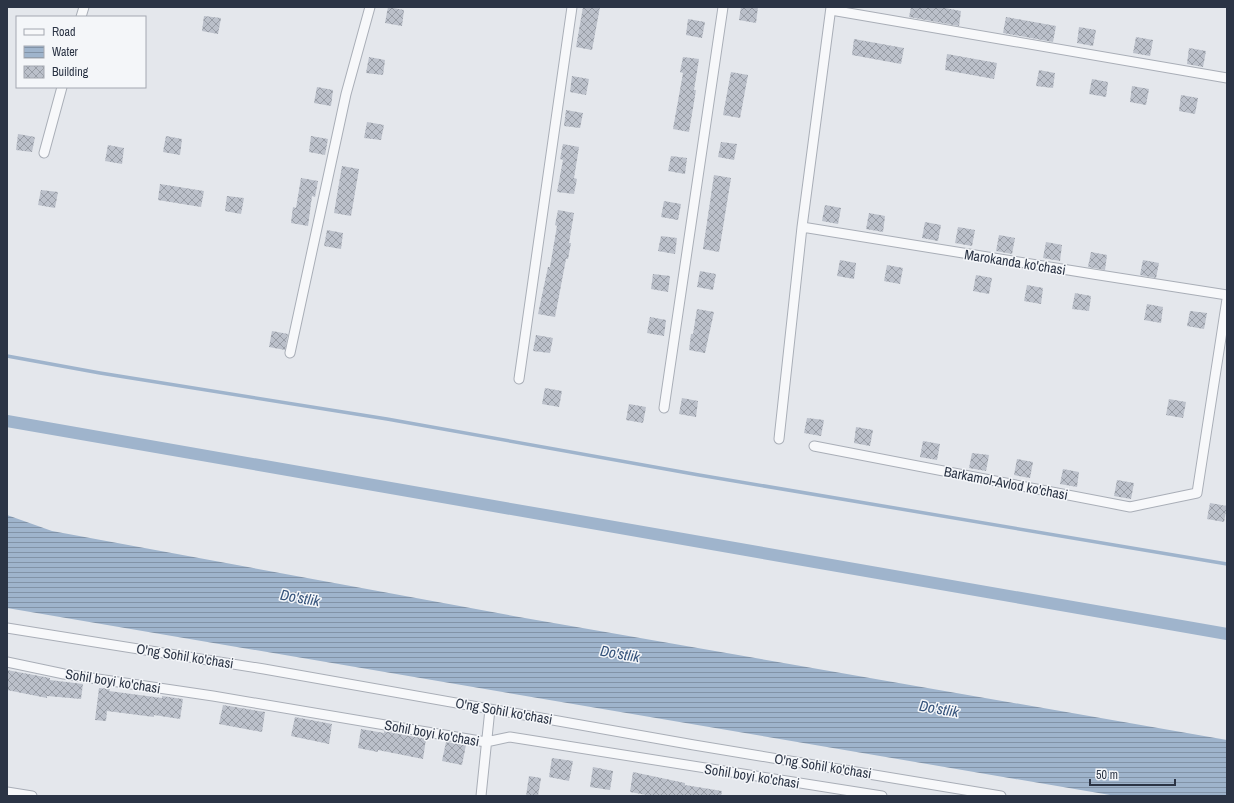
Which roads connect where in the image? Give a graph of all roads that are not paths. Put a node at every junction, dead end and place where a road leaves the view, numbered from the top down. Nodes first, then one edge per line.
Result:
1 (370, 7) edge
2 (572, 7) edge
3 (723, 7) edge
4 (831, 8) edge
5 (1227, 78) edge
6 (62, 88) edge
7 (44, 153) dead end
8 (802, 227) junction
9 (1227, 295) edge
10 (1227, 299) edge
11 (290, 353) dead end
12 (519, 378) dead end
13 (664, 408) dead end
14 (779, 439) dead end
15 (814, 446) dead end
16 (7, 628) edge
17 (7, 662) edge
18 (490, 709) junction
19 (486, 742) junction
20 (7, 792) edge
21 (32, 796) edge
22 (481, 796) edge
23 (882, 796) edge
24 (1001, 796) edge

1 - 11 street
2 - 12 street
3 - 13 street
4 - 5 street
4 - 8 street
6 - 7 street
8 - 9 street, Marokanda ko'chasi
8 - 14 street
10 - 15 street, Barkamol-Avlod ko'chasi
16 - 18 street, O'ng Sohil ko'chasi
17 - 19 street, Sohil boyi ko'chasi
18 - 19 street
18 - 24 street, O'ng Sohil ko'chasi
19 - 22 street
19 - 23 street, Sohil boyi ko'chasi
20 - 21 street

